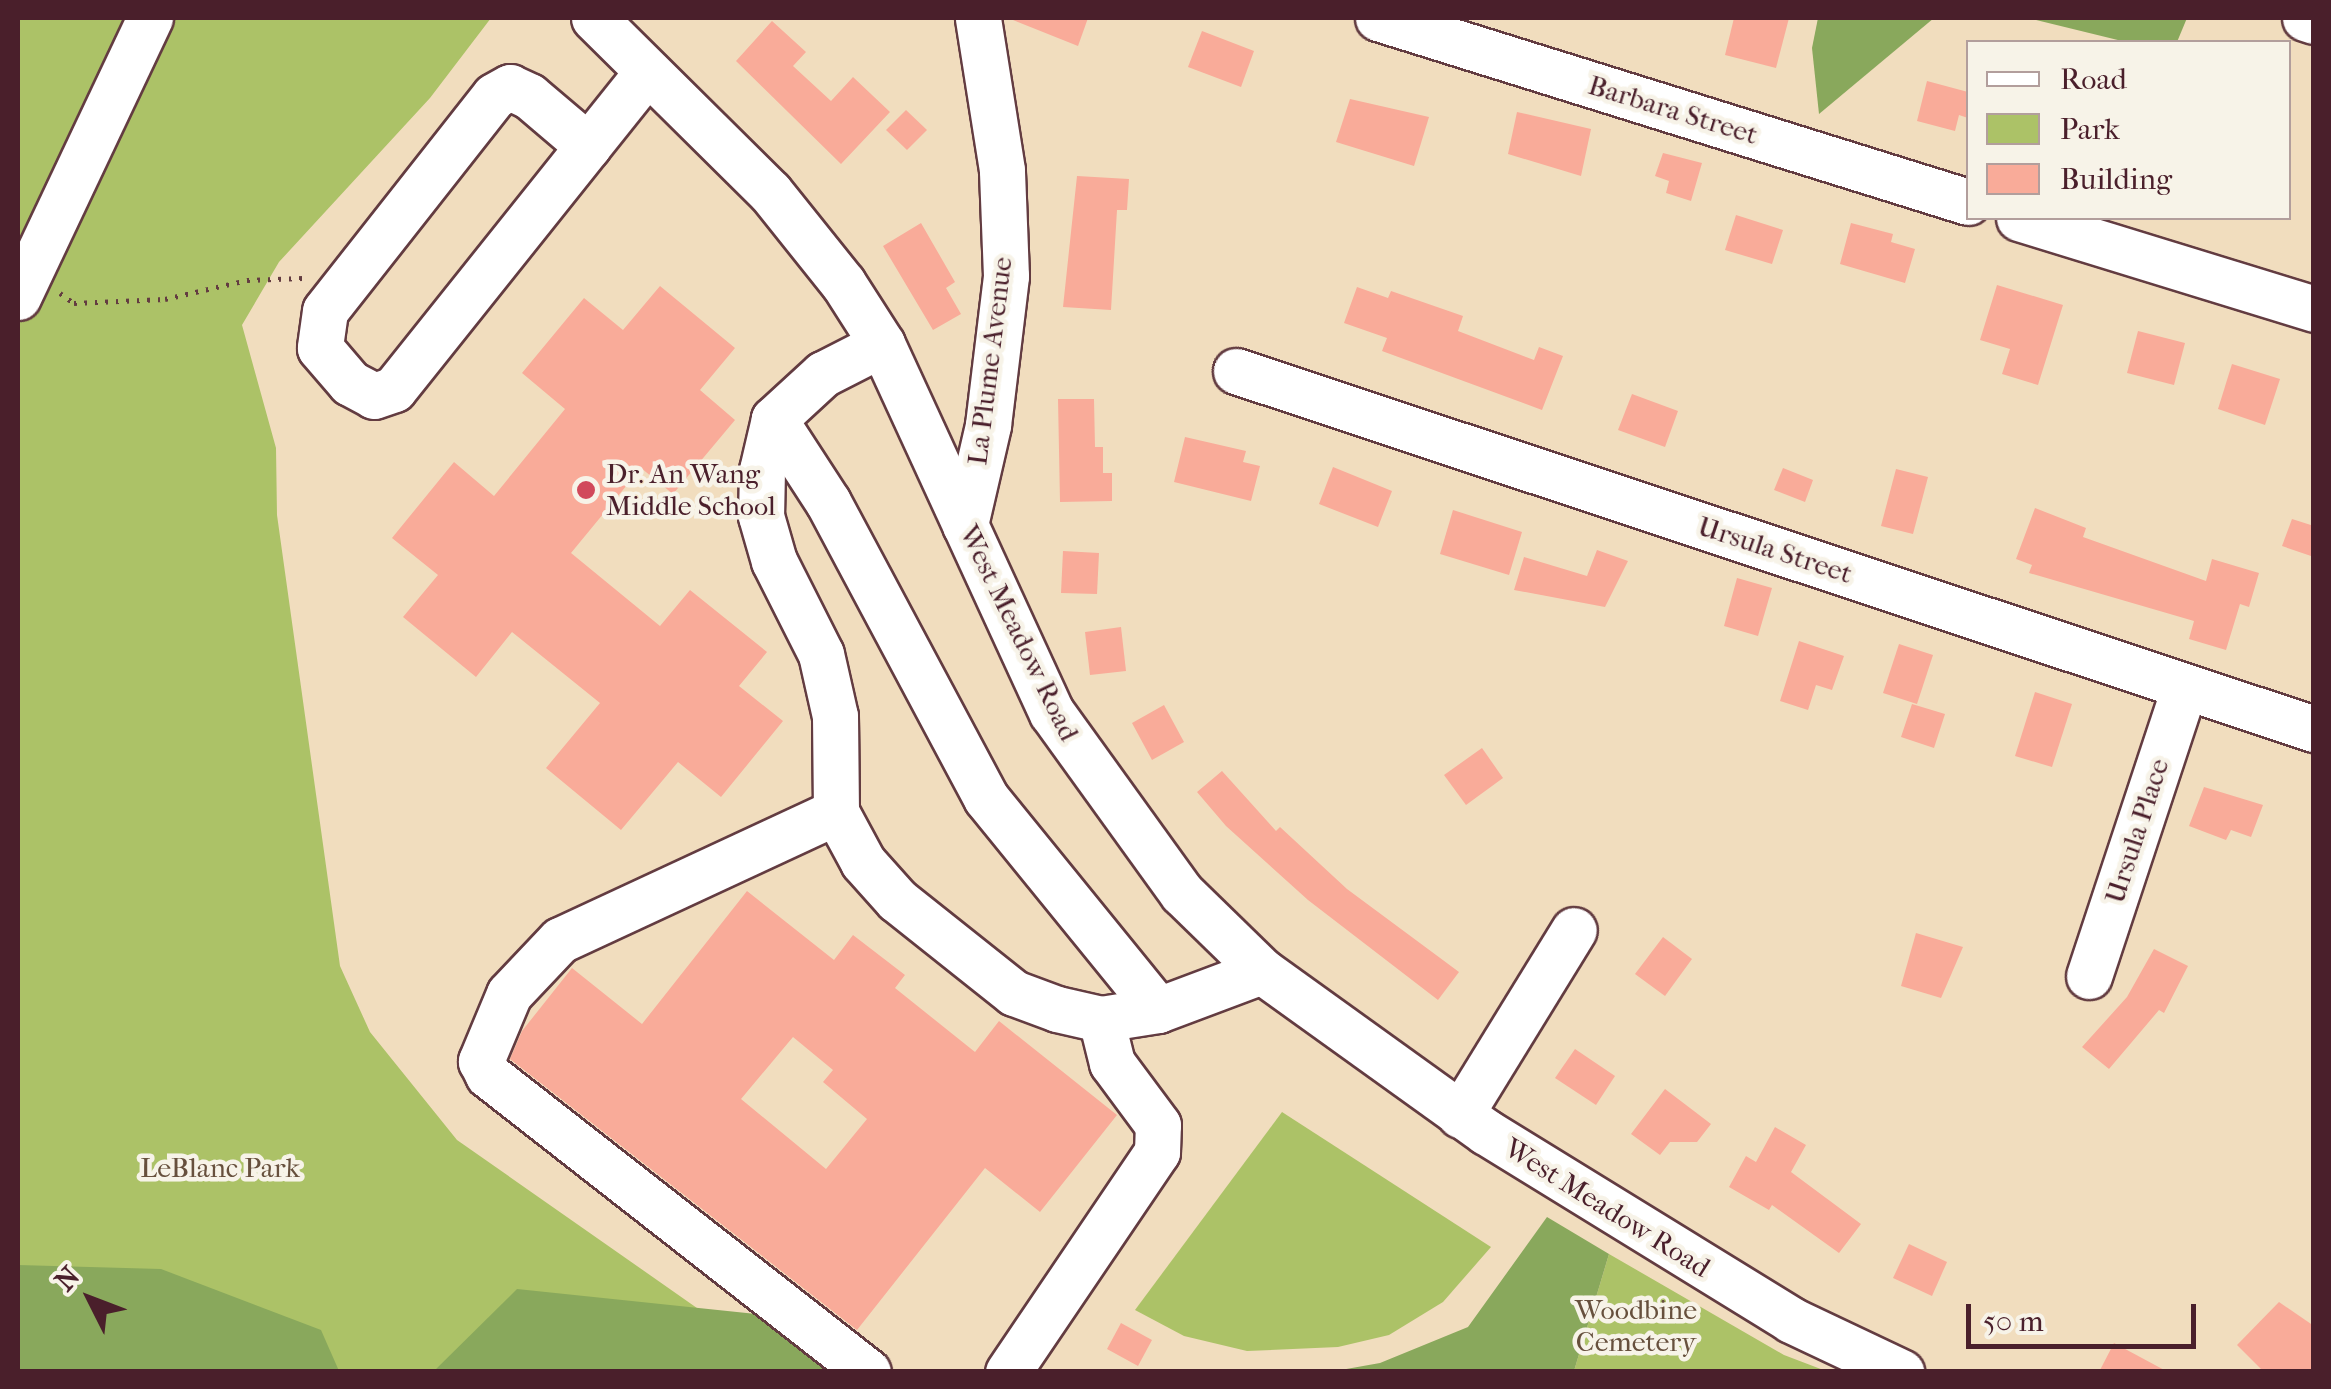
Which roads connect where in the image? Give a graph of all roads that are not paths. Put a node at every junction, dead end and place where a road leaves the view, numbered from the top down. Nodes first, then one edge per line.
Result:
1 (150, 18) edge
2 (594, 18) edge
3 (978, 18) edge
4 (1378, 18) edge
5 (2304, 18) edge
6 (2314, 20) edge
7 (647, 72) junction
8 (588, 146) junction
9 (1966, 201) edge
10 (2025, 220) edge
11 (23, 284) edge
12 (2314, 310) edge
13 (882, 344) junction
14 (1236, 371) dead end
15 (774, 419) junction
16 (965, 525) junction
17 (2185, 686) junction
18 (2314, 729) edge
19 (836, 812) junction
20 (1574, 930) dead end
21 (1262, 971) junction
22 (2089, 976) dead end
23 (1158, 1010) junction
24 (1102, 1019) junction
25 (1460, 1114) junction
26 (868, 1372) edge
27 (1008, 1372) edge
28 (1901, 1372) edge

1 - 11 street
2 - 7 street, West Meadow Road
3 - 16 street, La Plume Avenue
4 - 9 street, Barbara Street
5 - 6 street
7 - 8 street
7 - 13 street, West Meadow Road
8 - 8 street
10 - 12 street
13 - 15 street
13 - 16 street, West Meadow Road
14 - 17 street, Ursula Street
15 - 19 street
15 - 23 street
16 - 21 street, West Meadow Road
17 - 18 street, Ursula Street
17 - 22 street, Ursula Place
19 - 24 street
19 - 26 street
20 - 25 street
21 - 23 street
21 - 25 street, West Meadow Road
23 - 24 street
24 - 27 street
25 - 28 street, West Meadow Road

